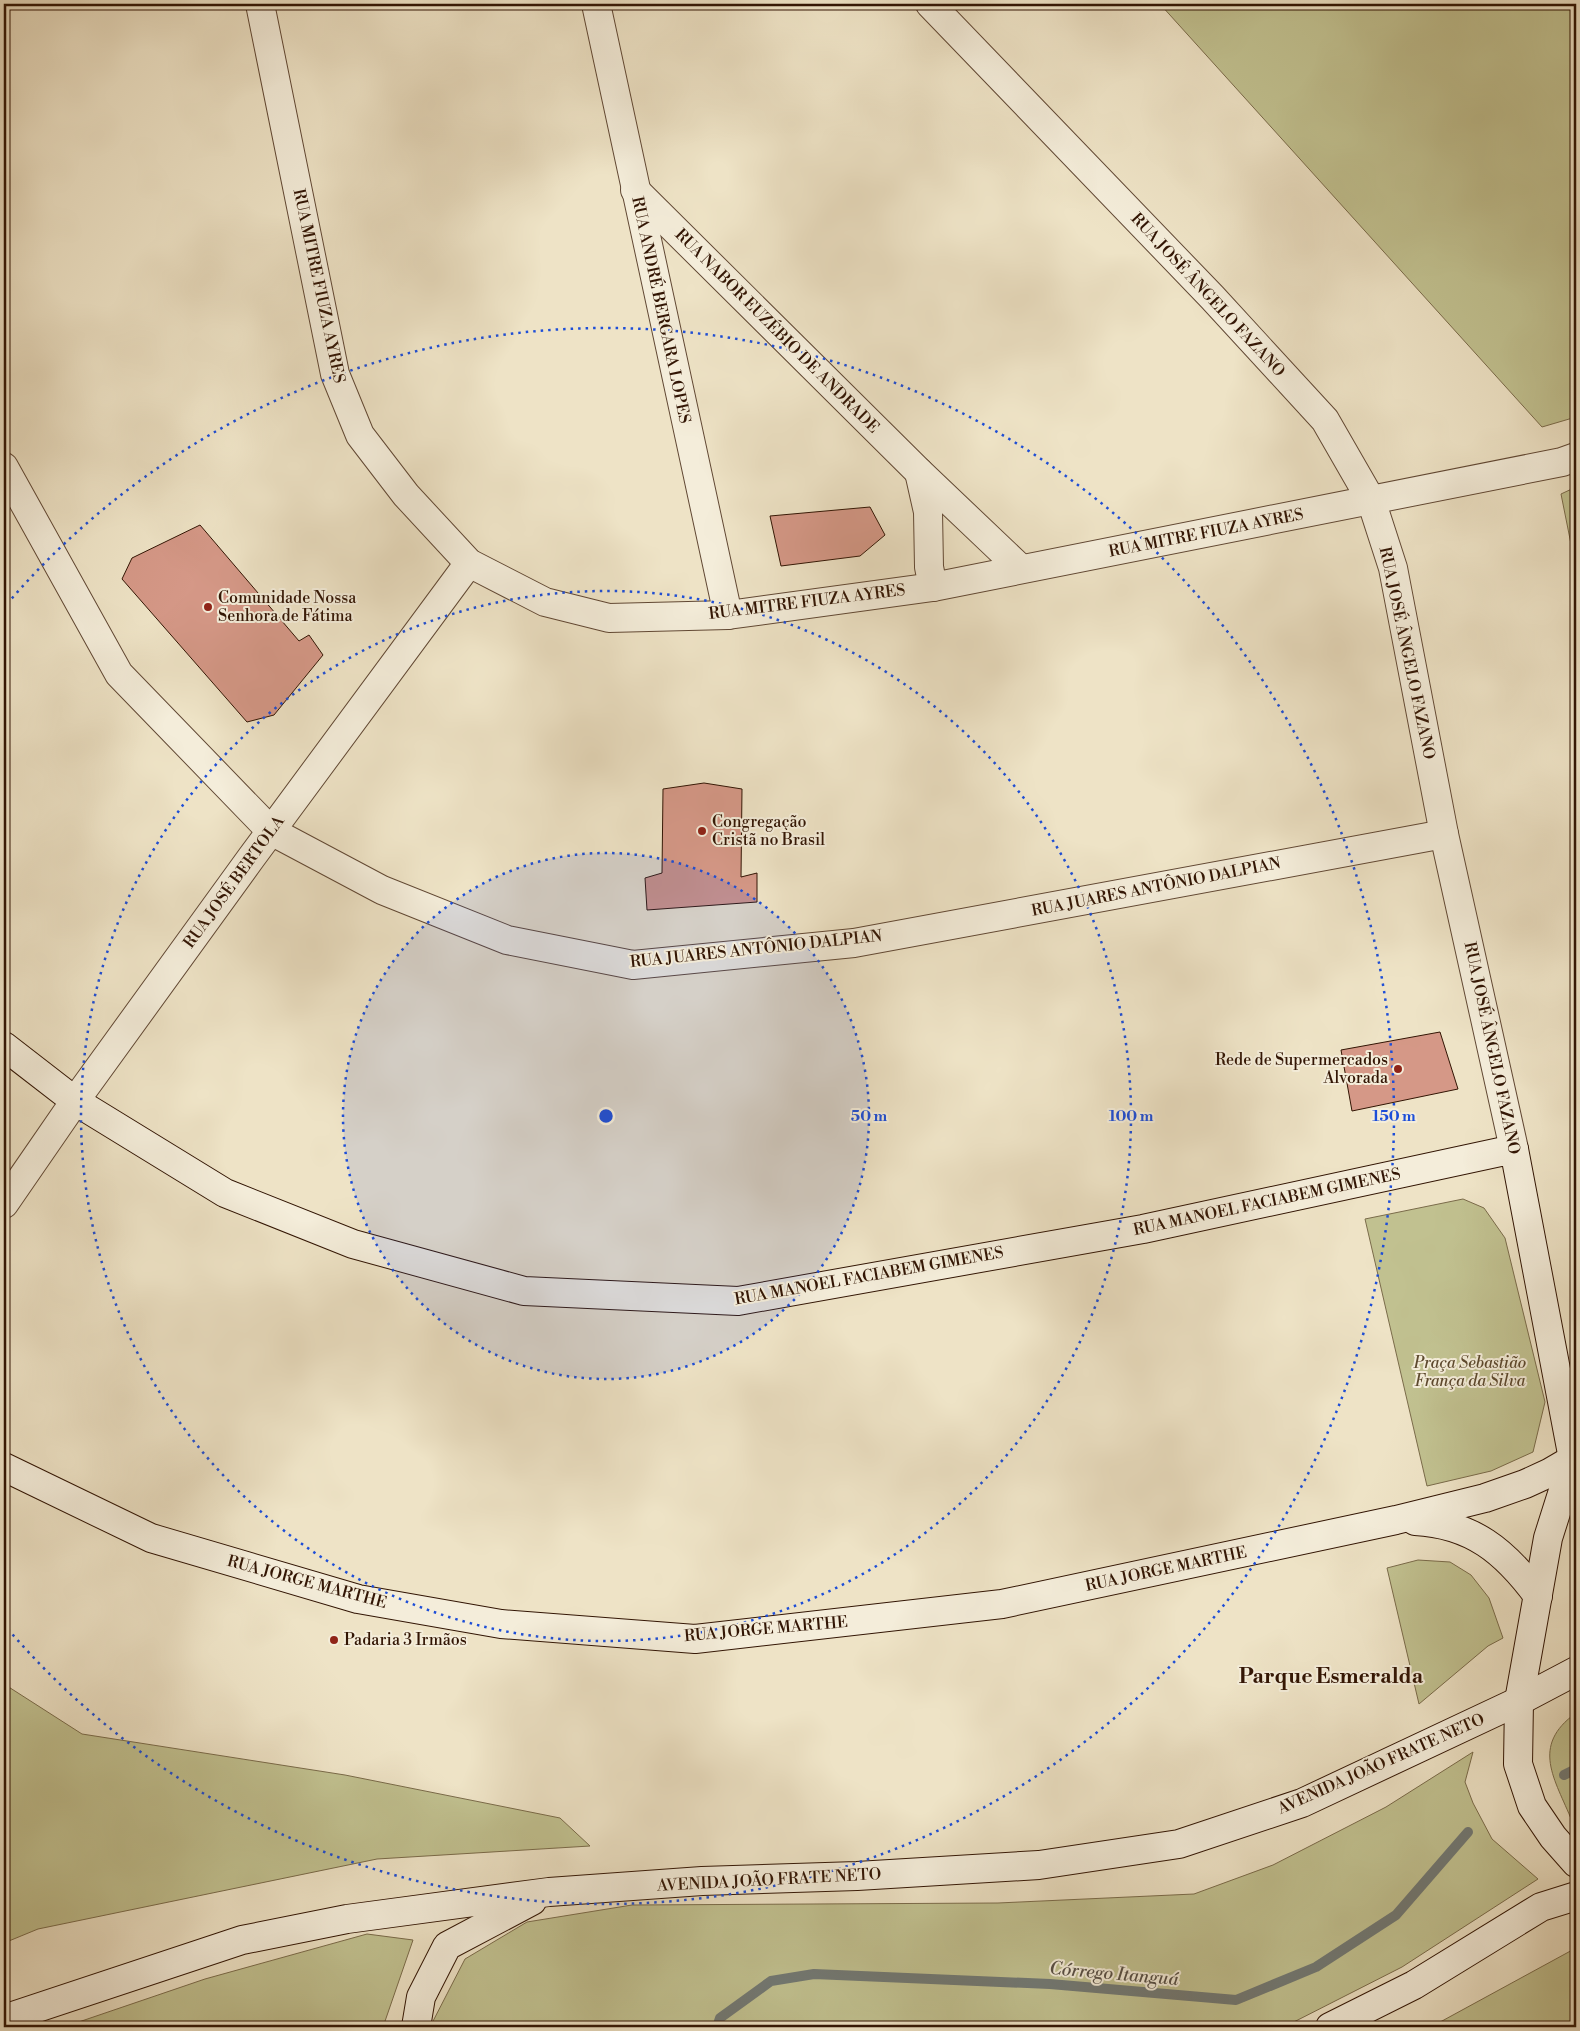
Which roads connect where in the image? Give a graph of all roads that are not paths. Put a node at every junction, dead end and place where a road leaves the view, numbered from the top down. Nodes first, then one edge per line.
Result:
1 (260, 4) edge
2 (596, 4) edge
3 (930, 4) edge
4 (635, 190) junction
5 (1576, 457) edge
6 (4, 467) edge
7 (918, 472) junction
8 (1371, 500) junction
9 (469, 563) junction
10 (1020, 568) junction
11 (933, 587) junction
12 (728, 615) junction
13 (271, 831) junction
14 (1444, 834) junction
15 (4, 1046) edge
16 (75, 1101) junction
17 (1514, 1148) junction
18 (4, 1204) edge
19 (1575, 1462) edge
20 (4, 1467) edge
21 (1396, 1520) junction
22 (1538, 1596) junction
23 (1576, 1671) edge
24 (1519, 1701) junction
25 (1576, 1863) edge
26 (549, 1892) junction
27 (1576, 1896) edge
28 (4, 2019) edge
29 (416, 2027) edge
30 (1330, 2027) edge

1 - 9 street, RUA MITRE FIUZA AYRES
2 - 4 street, RUA ANDRÉ BERGARA LOPES
3 - 8 street, RUA JOSÉ ÂNGELO FAZANO
4 - 7 street, RUA NABOR EUZÉBIO DE ANDRADE
4 - 12 street, RUA ANDRÉ BERGARA LOPES
5 - 8 street, RUA MITRE FIUZA AYRES
6 - 13 street, RUA JUARES ANTÔNIO DALPIAN
7 - 10 street, RUA NABOR EUZÉBIO DE ANDRADE
7 - 11 street
8 - 10 street, RUA MITRE FIUZA AYRES
8 - 14 street, RUA JOSÉ ÂNGELO FAZANO
9 - 12 street, RUA MITRE FIUZA AYRES
9 - 13 street, RUA JOSÉ BERTOLA
10 - 11 street, RUA MITRE FIUZA AYRES
11 - 12 street, RUA MITRE FIUZA AYRES
13 - 14 street, RUA JUARES ANTÔNIO DALPIAN
13 - 16 street, RUA JOSÉ BERTOLA
14 - 17 street, RUA JOSÉ ÂNGELO FAZANO
15 - 16 street, RUA MANOEL FACIABEM GIMENES
16 - 17 street, RUA MANOEL FACIABEM GIMENES
16 - 18 street, RUA JOSÉ BERTOLA
17 - 19 street, RUA JOSÉ ÂNGELO FAZANO
19 - 21 street, RUA JORGE MARTHE
19 - 22 street, RUA JOSÉ ÂNGELO FAZANO
20 - 21 street, RUA JORGE MARTHE
21 - 22 street, RUA JORGE MARTHE
22 - 24 street, RUA JOSÉ ÂNGELO FAZANO
23 - 24 street, AVENIDA JOÃO FRATE NETO
24 - 25 street, RUA JOSÉ ÂNGELO FAZANO
24 - 26 street, AVENIDA JOÃO FRATE NETO
26 - 28 street, AVENIDA JOÃO FRATE NETO
26 - 29 street
27 - 30 street

